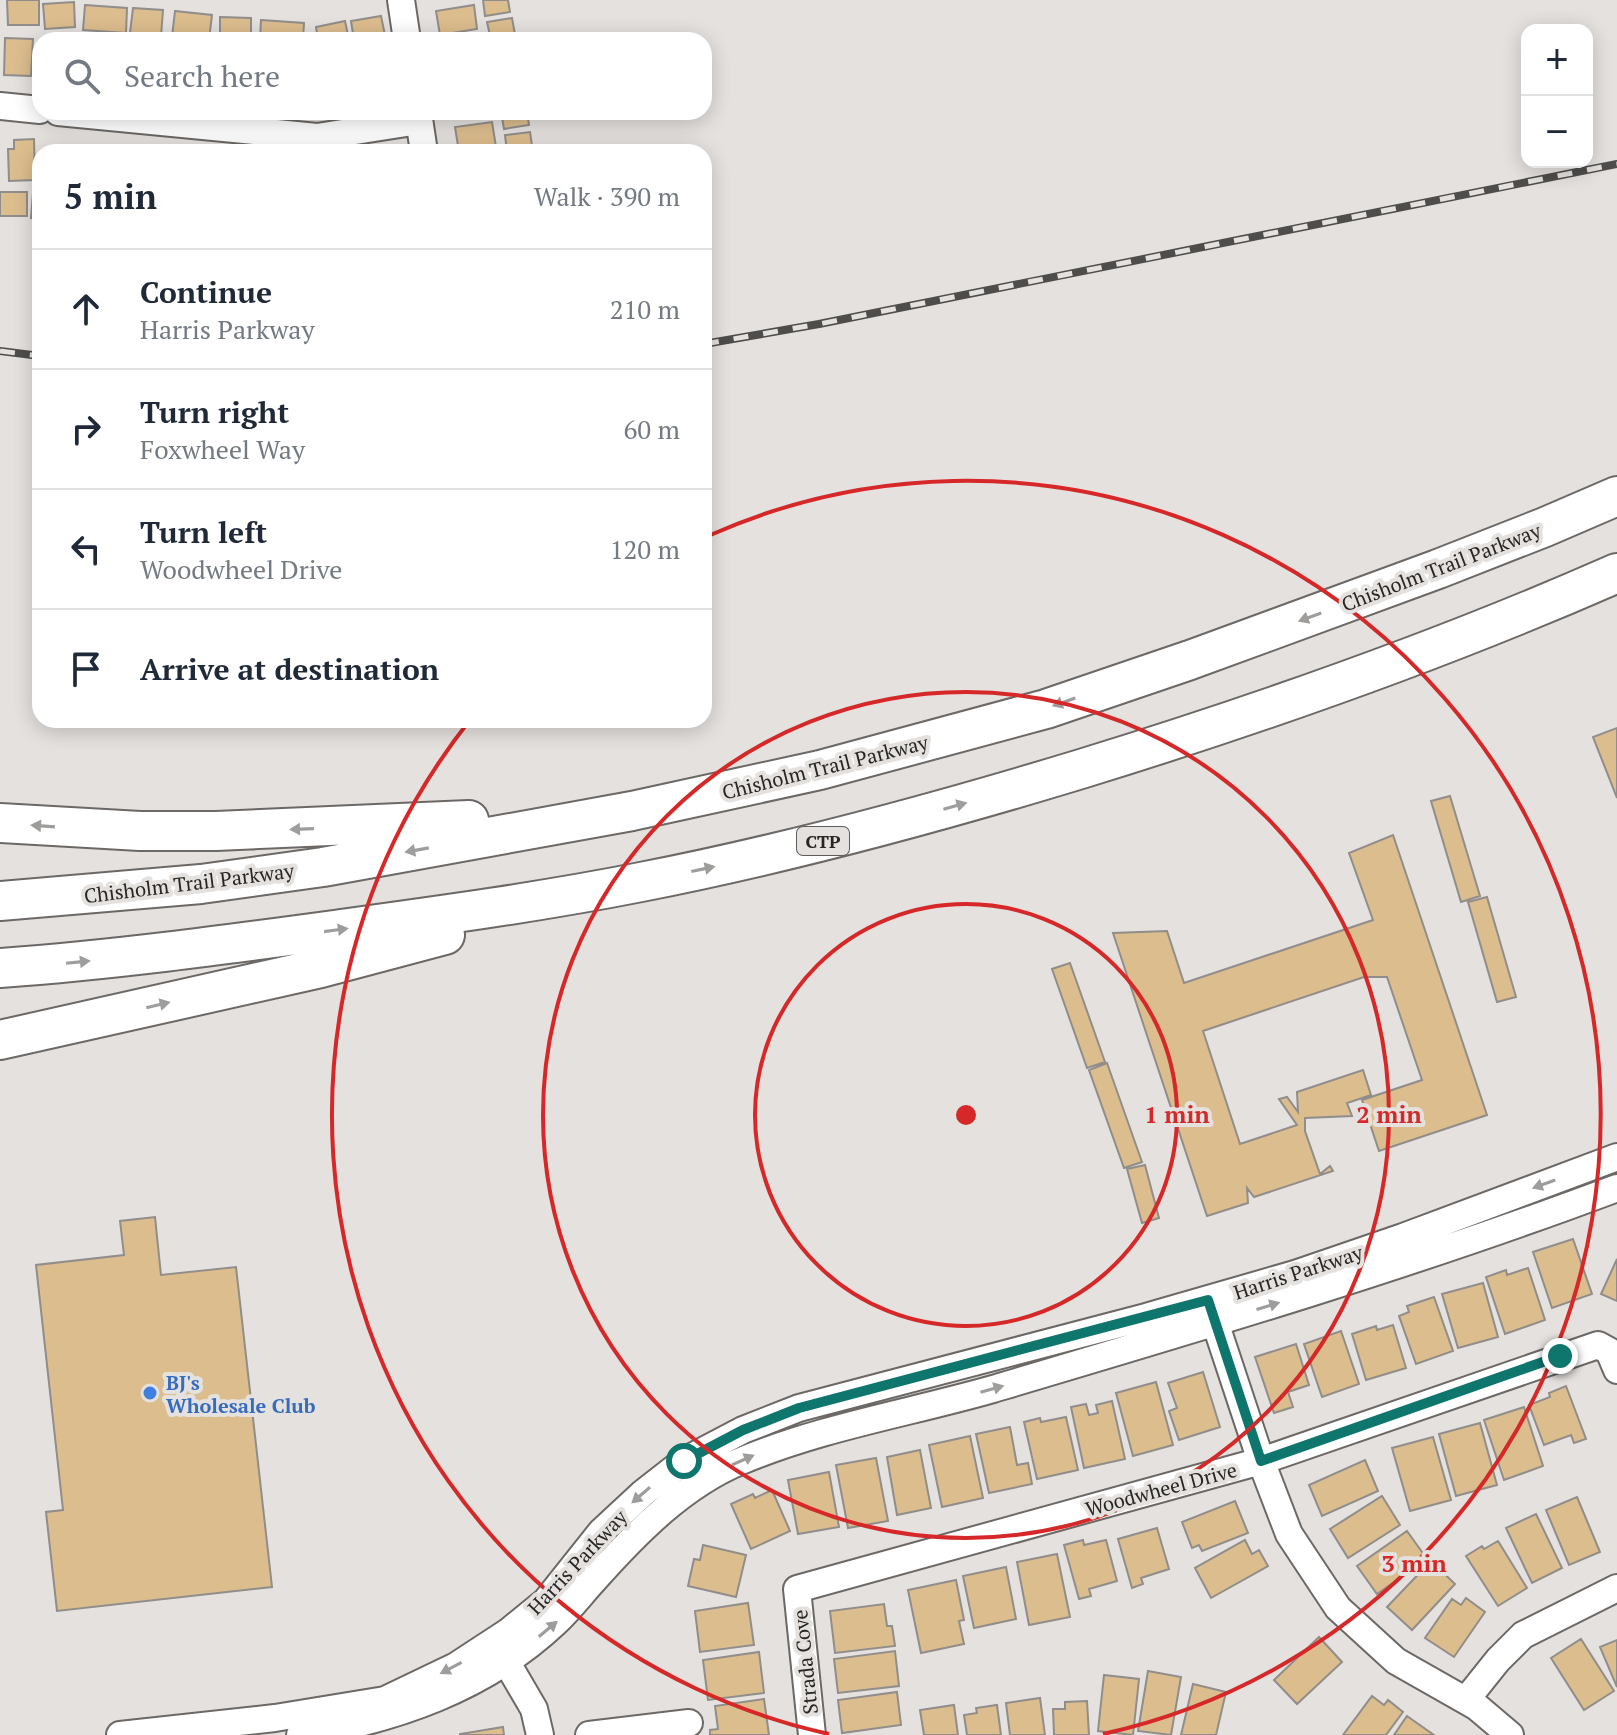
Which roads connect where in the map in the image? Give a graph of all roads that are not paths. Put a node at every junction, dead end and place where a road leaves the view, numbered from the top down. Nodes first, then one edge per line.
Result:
1 (401, 0) edge
2 (406, 32) edge
3 (0, 106) edge
4 (32, 109) edge
5 (141, 120) edge
6 (404, 120) edge
7 (419, 120) edge
8 (423, 144) edge
9 (1617, 496) edge
10 (1617, 573) edge
11 (632, 811) junction
12 (0, 823) edge
13 (639, 882) junction
14 (0, 901) edge
15 (0, 968) edge
16 (0, 1040) edge
17 (1617, 1157) edge
18 (1617, 1188) edge
19 (1211, 1311) junction
20 (1613, 1361) edge
21 (1261, 1461) junction
22 (1617, 1588) edge
23 (797, 1589) joint
24 (506, 1661) junction
25 (1466, 1700) junction
26 (390, 1717) edge
27 (689, 1723) dead end
28 (120, 1735) edge
29 (300, 1735) edge
30 (540, 1735) edge
31 (589, 1735) edge
32 (812, 1735) edge
33 (1510, 1735) edge

1 - 2 street
3 - 4 street
5 - 6 street
7 - 8 street
9 -> 11 highway, Chisholm Trail Parkway
13 -> 10 highway, CTP
11 -> 12 highway
11 -> 14 highway, Chisholm Trail Parkway
15 -> 13 highway, CTP
16 -> 13 highway
17 -> 19 street, Harris Parkway
19 -> 18 street, Harris Parkway
19 - 21 street
24 -> 19 street, Harris Parkway
19 -> 26 street, Harris Parkway
20 - 21 street, Woodwheel Drive
21 - 23 street, Woodwheel Drive
21 - 25 street
22 - 25 street
23 - 32 street, Strada Cove
24 - 26 street, Harris Parkway
24 - 30 street
25 - 33 street
26 - 28 street, Harris Parkway
26 - 29 street, Harris Parkway
27 - 31 street

